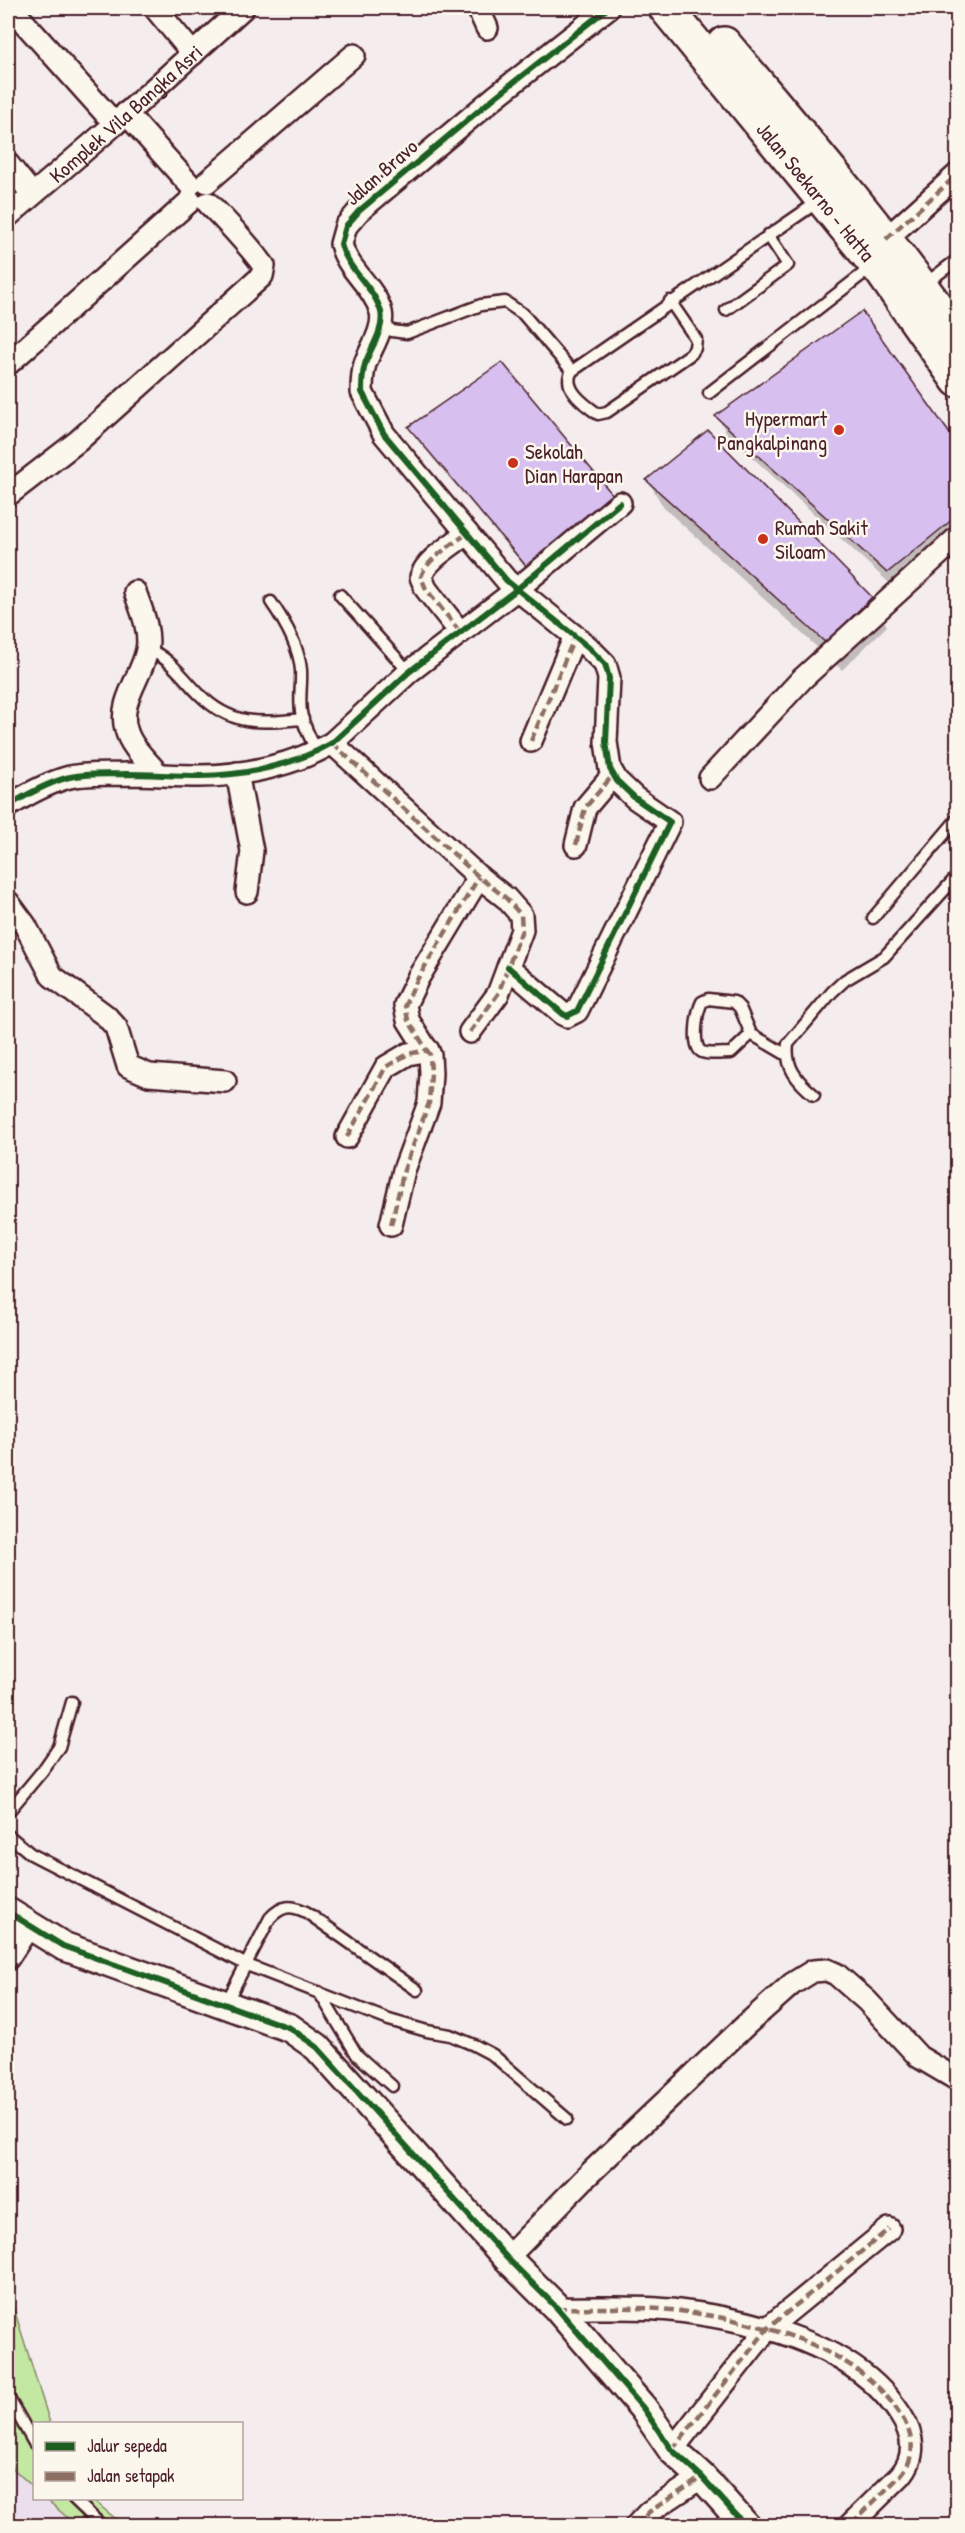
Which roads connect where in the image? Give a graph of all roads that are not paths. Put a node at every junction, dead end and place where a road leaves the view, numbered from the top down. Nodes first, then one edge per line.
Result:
1 (11, 8) edge
2 (155, 8) edge
3 (243, 8) edge
4 (478, 8) edge
5 (608, 8) edge
6 (666, 8) edge
7 (695, 8) edge
8 (488, 27) dead end
9 (193, 54) junction
10 (354, 55) dead end
11 (120, 119) junction
12 (8, 164) edge
13 (957, 174) edge
14 (199, 193) junction
15 (32, 194) junction
16 (823, 199) junction
17 (8, 216) edge
18 (768, 235) junction
19 (881, 252) junction
20 (957, 259) edge
21 (922, 286) junction
22 (670, 301) junction
23 (726, 310) dead end
24 (381, 320) junction
25 (957, 337) edge
26 (8, 364) edge
27 (572, 370) junction
28 (957, 380) edge
29 (709, 393) dead end
30 (8, 495) edge
31 (620, 502) dead end
32 (467, 533) junction
33 (957, 537) edge
34 (516, 590) junction
35 (135, 592) dead end
36 (340, 595) dead end
37 (272, 602) dead end
38 (460, 632) junction
39 (575, 636) junction
40 (148, 649) junction
41 (409, 672) junction
42 (303, 719) junction
43 (531, 741) dead end
44 (325, 748) junction
45 (237, 773) junction
46 (158, 774) junction
47 (613, 775) junction
48 (711, 778) dead end
49 (8, 806) edge
50 (957, 818) edge
51 (576, 845) dead end
52 (957, 875) edge
53 (479, 877) junction
54 (247, 892) dead end
55 (8, 902) edge
56 (873, 918) dead end
57 (508, 967) junction
58 (470, 1032) dead end
59 (751, 1034) junction
60 (428, 1050) junction
61 (787, 1055) junction
62 (225, 1081) dead end
63 (814, 1095) dead end
64 (347, 1137) dead end
65 (391, 1225) dead end
66 (72, 1702) dead end
67 (8, 1812) edge
68 (8, 1835) edge
69 (18, 1919) edge
70 (8, 1958) edge
71 (247, 1965) junction
72 (417, 1989) dead end
73 (320, 1992) junction
74 (225, 2006) junction
75 (957, 2080) edge
76 (392, 2086) dead end
77 (567, 2119) dead end
78 (889, 2229) dead end
79 (507, 2258) junction
80 (557, 2308) junction
81 (768, 2328) junction
82 (8, 2397) edge
83 (33, 2442) edge
84 (672, 2450) junction
85 (702, 2477) junction
86 (74, 2500) edge
87 (102, 2526) edge
88 (636, 2526) edge
89 (746, 2526) edge
90 (849, 2526) edge

1 - 11 street
2 - 9 street
3 - 9 street, Komplek Vila Bangka Asri
4 - 8 street
5 - 24 street, Jalan Bravo
6 - 16 highway, Jalan Soekarno - Hatta
7 - 19 highway, Jalan Soekarno - Hatta
9 - 11 street, Komplek Vila Bangka Asri
10 - 14 street
11 - 14 street
11 - 15 street, Komplek Vila Bangka Asri
12 - 15 street
13 - 19 street
14 - 26 street
14 - 30 street
15 - 17 street, Komplek Vila Bangka Asri
16 - 18 lane
16 - 19 highway, Jalan Soekarno - Hatta
18 - 22 lane
18 - 23 lane
19 - 21 highway, Jalan Soekarno - Hatta
19 - 28 highway, Jalan Soekarno - Hatta
19 - 29 lane
20 - 21 lane
21 - 25 highway, Jalan Soekarno - Hatta
22 - 27 lane
22 - 27 lane
24 - 27 lane
24 - 32 street
31 - 34 street
32 - 34 street
32 - 38 street
33 - 48 street
34 - 38 street
34 - 39 street
35 - 40 street
36 - 41 lane
37 - 42 lane
38 - 41 street
39 - 43 street
39 - 47 street
40 - 42 lane
40 - 46 street
41 - 44 street
42 - 44 lane
44 - 45 street
44 - 53 street
45 - 46 street
45 - 54 street
46 - 49 street
47 - 51 street
47 - 57 street
50 - 56 lane
52 - 61 lane
53 - 57 street
53 - 60 street
55 - 62 street
57 - 58 street
59 - 59 lane
59 - 61 lane
60 - 64 street
60 - 65 street
61 - 63 lane
66 - 67 lane
68 - 71 lane
69 - 70 street
69 - 74 street
71 - 72 lane
71 - 73 lane
71 - 74 lane
73 - 76 lane
73 - 77 lane
74 - 79 street
75 - 79 street
78 - 81 street
79 - 80 street
80 - 81 street
80 - 84 street
81 - 84 street
81 - 90 street
82 - 83 lane
84 - 85 street
85 - 88 street
85 - 89 street
86 - 87 lane

